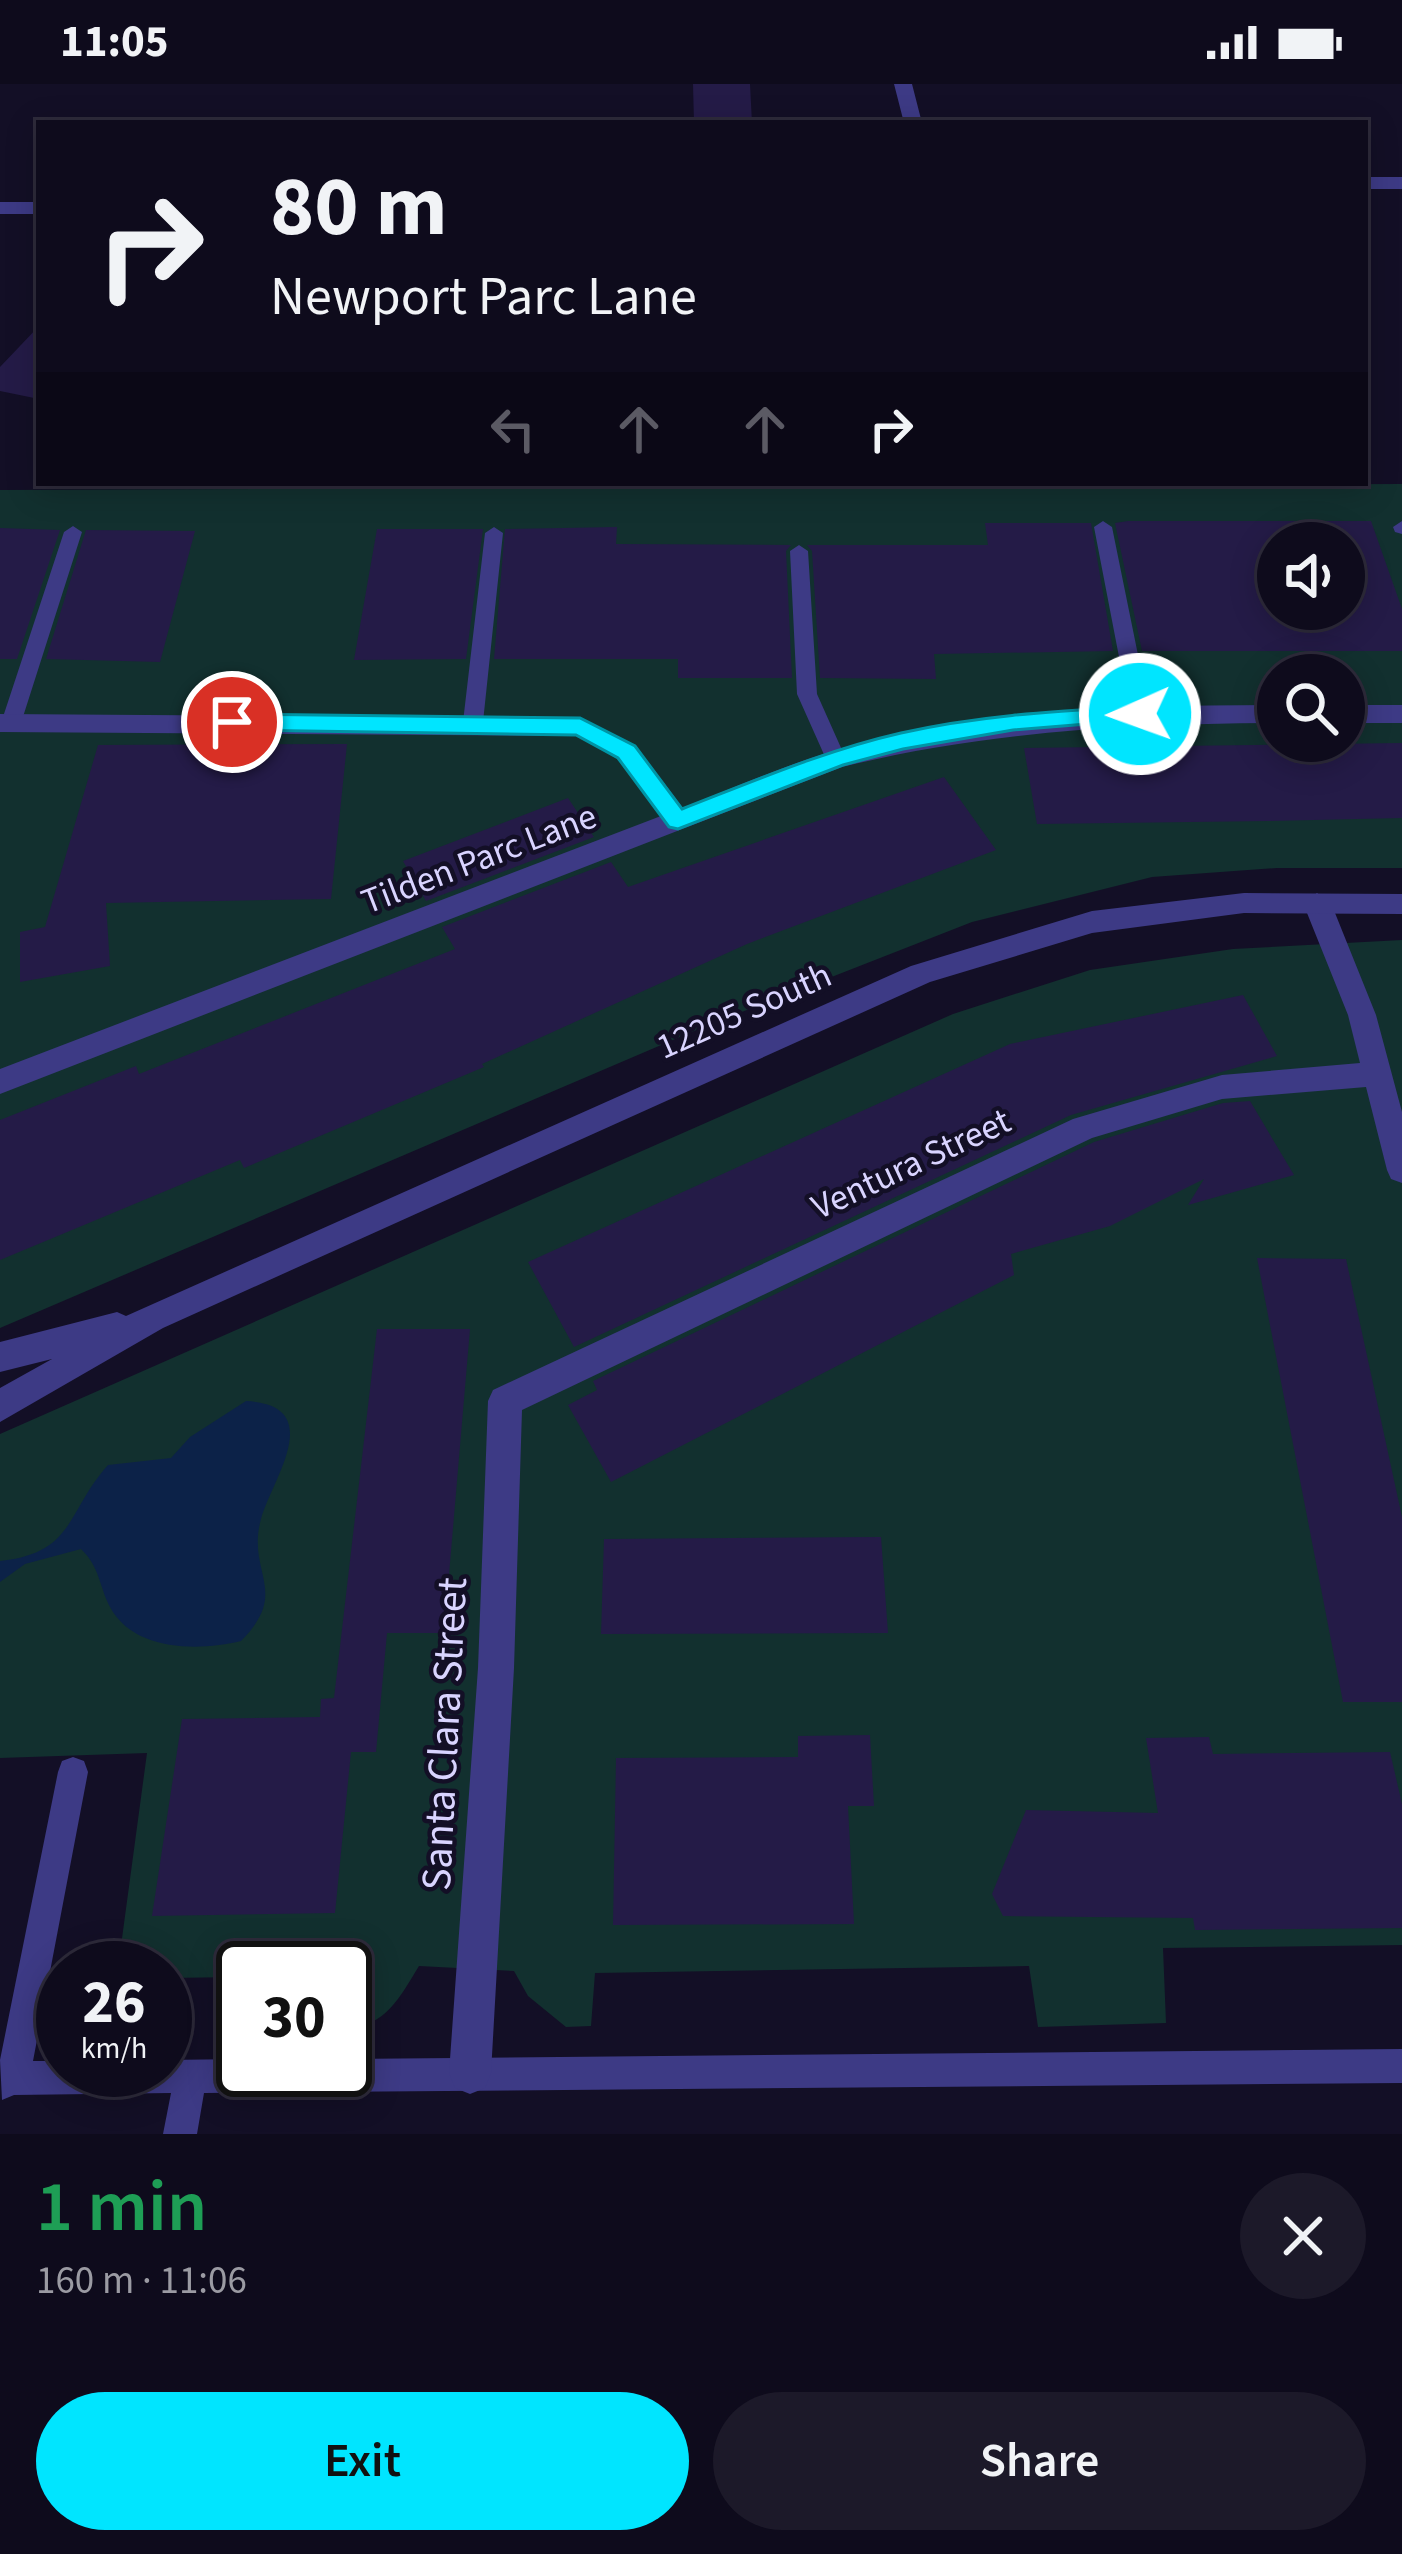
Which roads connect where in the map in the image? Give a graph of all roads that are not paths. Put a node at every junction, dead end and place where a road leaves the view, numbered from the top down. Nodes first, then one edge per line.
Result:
1 (903, 84) edge
2 (913, 120) edge
3 (1402, 183) edge
4 (1368, 184) edge
5 (0, 208) edge
6 (36, 208) edge
7 (1103, 526) dead end
8 (73, 532) dead end
9 (494, 533) dead end
10 (800, 551) dead end
11 (1140, 714) junction
12 (1257, 714) edge
13 (1365, 714) edge
14 (1402, 714) edge
15 (473, 722) junction
16 (6, 723) edge
17 (836, 759) junction
18 (678, 820) junction
19 (1317, 903) junction
20 (1402, 904) edge
21 (1373, 1074) junction
22 (0, 1082) edge
23 (1402, 1170) edge
24 (152, 1318) junction
25 (0, 1357) edge
26 (505, 1400) joint
27 (0, 1406) edge
28 (73, 1772) dead end
29 (1402, 2066) edge
30 (470, 2073) junction
31 (192, 2074) edge
32 (36, 2080) edge
33 (6, 2081) edge
34 (187, 2097) edge
35 (180, 2134) edge

1 - 2 street
3 - 4 street
5 - 6 street
7 - 11 lane
8 - 16 lane
9 - 15 lane
10 - 17 lane
11 - 12 street, Tilden Parc Lane
11 - 17 street, Tilden Parc Lane
13 - 14 street
15 - 16 street
15 - 18 street
17 - 18 street, Tilden Parc Lane
18 - 22 street, Tilden Parc Lane
19 - 20 street, 12205 South
19 - 21 street
19 - 24 street, 12205 South
21 - 23 street
21 - 26 street, Ventura Street
24 - 25 street, 12205 South
24 - 27 street, 12205 South
26 - 30 street, Santa Clara Street
28 - 33 lane
29 - 30 lane
30 - 31 lane
32 - 33 lane
34 - 35 lane

